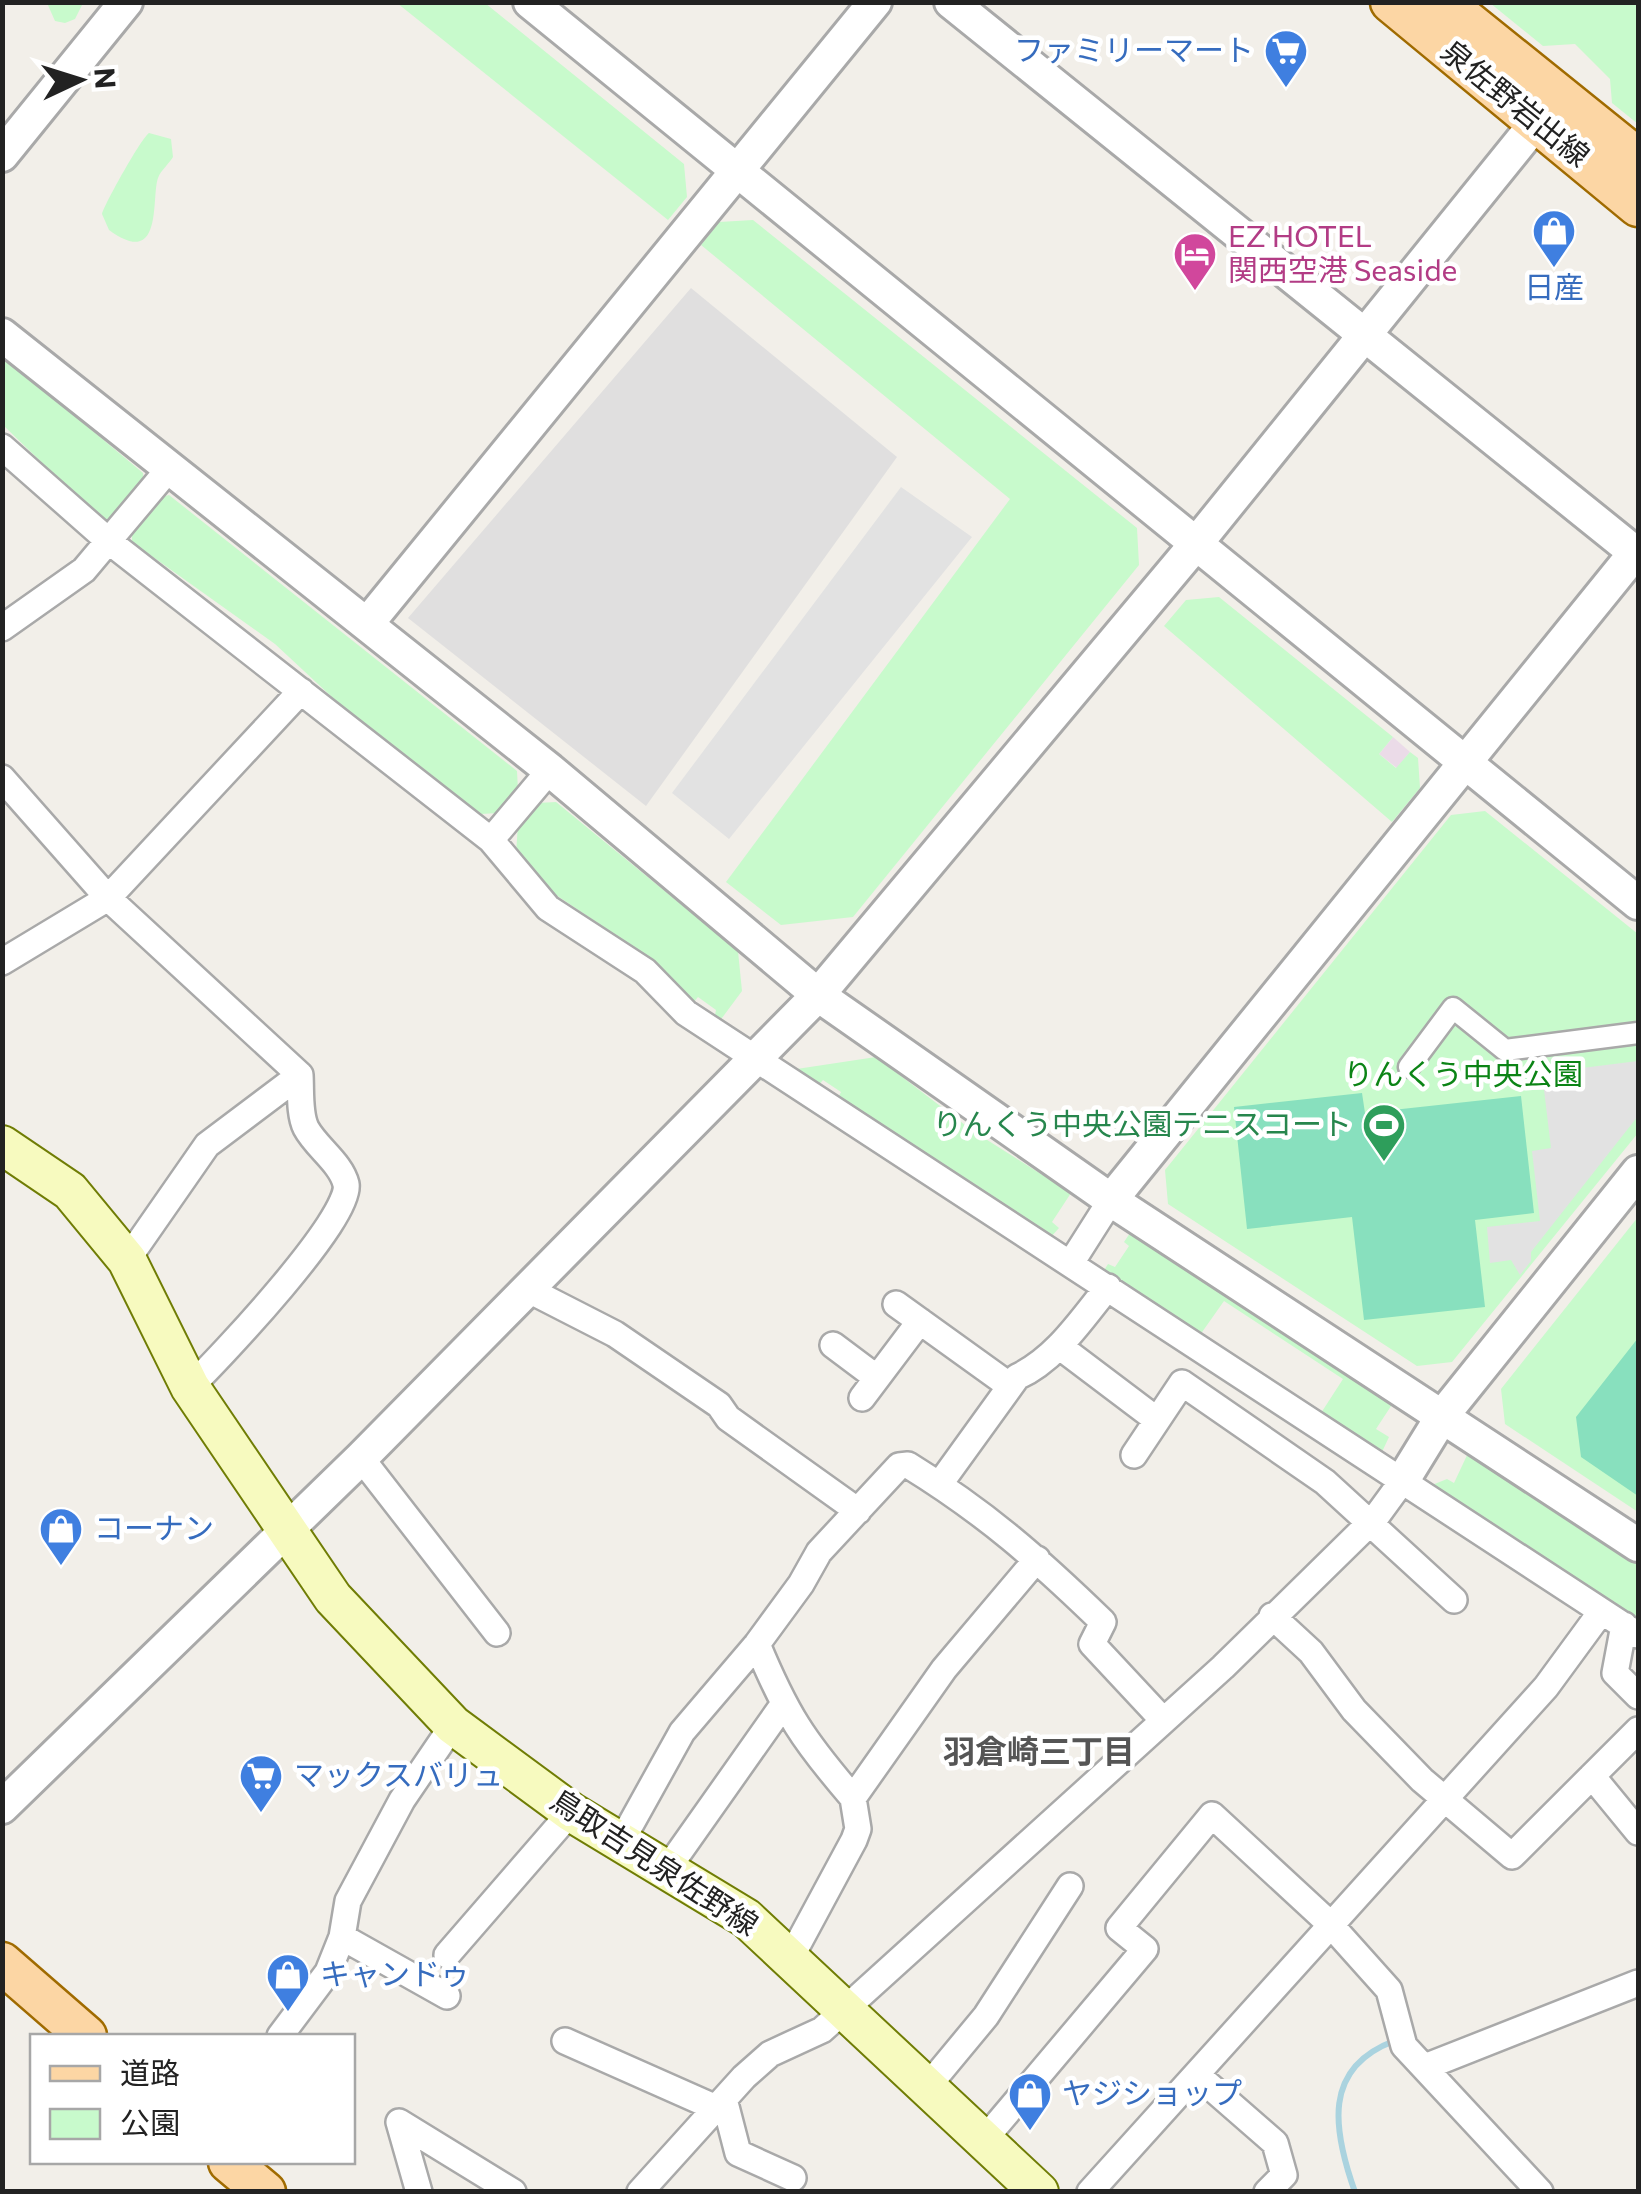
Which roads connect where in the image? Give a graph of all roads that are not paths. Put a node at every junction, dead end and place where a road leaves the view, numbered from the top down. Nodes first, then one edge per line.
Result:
1 (126, 2) edge
2 (530, 2) edge
3 (876, 2) edge
4 (951, 2) edge
5 (1391, 2) edge
6 (1443, 2) edge
7 (1548, 108) junction
8 (2, 155) edge
9 (1638, 159) edge
10 (738, 170) junction
11 (1638, 206) edge
12 (1363, 332) junction
13 (2, 335) edge
14 (2, 446) edge
15 (168, 470) junction
16 (110, 543) junction
17 (1195, 545) junction
18 (1638, 552) edge
19 (367, 624) junction
20 (2, 628) edge
21 (301, 690) junction
22 (1467, 765) junction
23 (550, 770) junction
24 (2, 778) edge
25 (492, 840) junction
26 (108, 898) junction
27 (1638, 903) edge
28 (2, 962) edge
29 (818, 995) junction
30 (1638, 1032) edge
31 (757, 1059) junction
32 (1409, 1066) dead end
33 (300, 1075) junction
34 (2, 1145) edge
35 (1638, 1172) edge
36 (1112, 1200) junction
37 (127, 1260) junction
38 (1071, 1263) junction
39 (1108, 1287) junction
40 (530, 1290) junction
41 (896, 1304) dead end
42 (920, 1321) junction
43 (833, 1345) dead end
44 (1060, 1346) junction
45 (1010, 1386) junction
46 (190, 1387) junction
47 (1443, 1416) junction
48 (1158, 1420) junction
49 (1134, 1455) dead end
50 (360, 1458) junction
51 (1403, 1480) junction
52 (939, 1484) junction
53 (858, 1511) junction
54 (1372, 1522) junction
55 (285, 1530) junction
56 (1638, 1545) edge
57 (1037, 1558) junction
58 (1454, 1600) dead end
59 (1272, 1616) junction
60 (1621, 1624) edge
61 (497, 1634) dead end
62 (757, 1644) junction
63 (1638, 1696) edge
64 (783, 1706) junction
65 (1162, 1719) junction
66 (454, 1724) junction
67 (1638, 1730) edge
68 (1592, 1776) junction
69 (1446, 1797) junction
70 (852, 1798) junction
71 (2, 1807) edge
72 (571, 1812) junction
73 (1638, 1832) edge
74 (622, 1840) junction
75 (668, 1868) junction
76 (1070, 1886) dead end
77 (1330, 1922) junction
78 (342, 1937) junction
79 (447, 1955) dead end
80 (791, 1958) junction
81 (2, 1963) edge
82 (1638, 1983) edge
83 (446, 1996) dead end
84 (844, 2006) junction
85 (84, 2034) edge
86 (282, 2034) edge
87 (565, 2042) dead end
88 (1425, 2067) junction
89 (1197, 2076) junction
90 (928, 2086) junction
91 (719, 2104) junction
92 (983, 2141) junction
93 (232, 2164) edge
94 (794, 2175) edge
95 (1280, 2186) edge
96 (266, 2192) edge
97 (419, 2192) edge
98 (513, 2192) edge
99 (640, 2192) edge
100 (1039, 2192) edge
101 (1090, 2192) edge
102 (1540, 2192) edge

1 - 8 street
2 - 10 street
3 - 10 street
4 - 12 street
5 - 7 main road, 泉佐野岩出線
6 - 7 main road, 泉佐野岩出線
7 - 9 main road, 泉佐野岩出線
7 - 11 main road, 泉佐野岩出線
7 - 12 street
10 - 17 street
10 - 19 street
12 - 17 street
12 - 18 street
13 - 15 street
14 - 16 street
15 - 16 street
15 - 19 street
16 - 20 street
16 - 21 street
17 - 22 street
17 - 29 street
18 - 22 street
19 - 23 street
21 - 25 street
21 - 26 street
22 - 27 street
22 - 36 street
23 - 25 street
23 - 29 street
24 - 26 street
25 - 31 street
26 - 28 street
26 - 33 street
29 - 31 street
29 - 36 street
30 - 32 street
31 - 38 street
31 - 40 street
33 - 37 street
33 - 46 street
34 - 37 main road, 鳥取吉見泉佐野線
35 - 47 street
36 - 38 street
36 - 47 street
37 - 46 main road, 鳥取吉見泉佐野線
38 - 39 street
39 - 44 street
39 - 51 street
40 - 50 street
40 - 53 street
41 - 42 street
42 - 43 street
42 - 45 street
44 - 45 street
44 - 48 street
45 - 52 street
46 - 55 main road, 鳥取吉見泉佐野線
47 - 51 street
47 - 56 street
48 - 49 street
48 - 54 street
50 - 55 street
50 - 61 street
51 - 54 street
51 - 60 street
52 - 53 street
52 - 57 street
53 - 62 street
54 - 58 street
54 - 59 street
55 - 66 main road, 鳥取吉見泉佐野線
55 - 71 street
57 - 65 street
57 - 70 street
59 - 65 street
59 - 69 street
60 - 63 street
60 - 69 street
62 - 64 street
62 - 74 street
64 - 70 street
64 - 75 street
65 - 84 street
66 - 72 main road, 鳥取吉見泉佐野線
66 - 78 street
67 - 68 street
68 - 69 street
68 - 73 street
69 - 77 street
70 - 80 street
72 - 74 main road, 鳥取吉見泉佐野線
72 - 79 street
74 - 75 main road, 鳥取吉見泉佐野線
75 - 80 main road, 鳥取吉見泉佐野線
76 - 90 street
77 - 88 street
77 - 89 street
77 - 92 street
78 - 83 street
78 - 86 street
80 - 84 main road, 鳥取吉見泉佐野線
81 - 85 main road
82 - 88 street
84 - 90 main road, 鳥取吉見泉佐野線
84 - 91 street
87 - 91 street
88 - 102 street
89 - 95 street
89 - 101 street
90 - 92 main road, 鳥取吉見泉佐野線
91 - 94 street
91 - 99 street
92 - 100 main road, 鳥取吉見泉佐野線
93 - 96 main road
97 - 98 street

